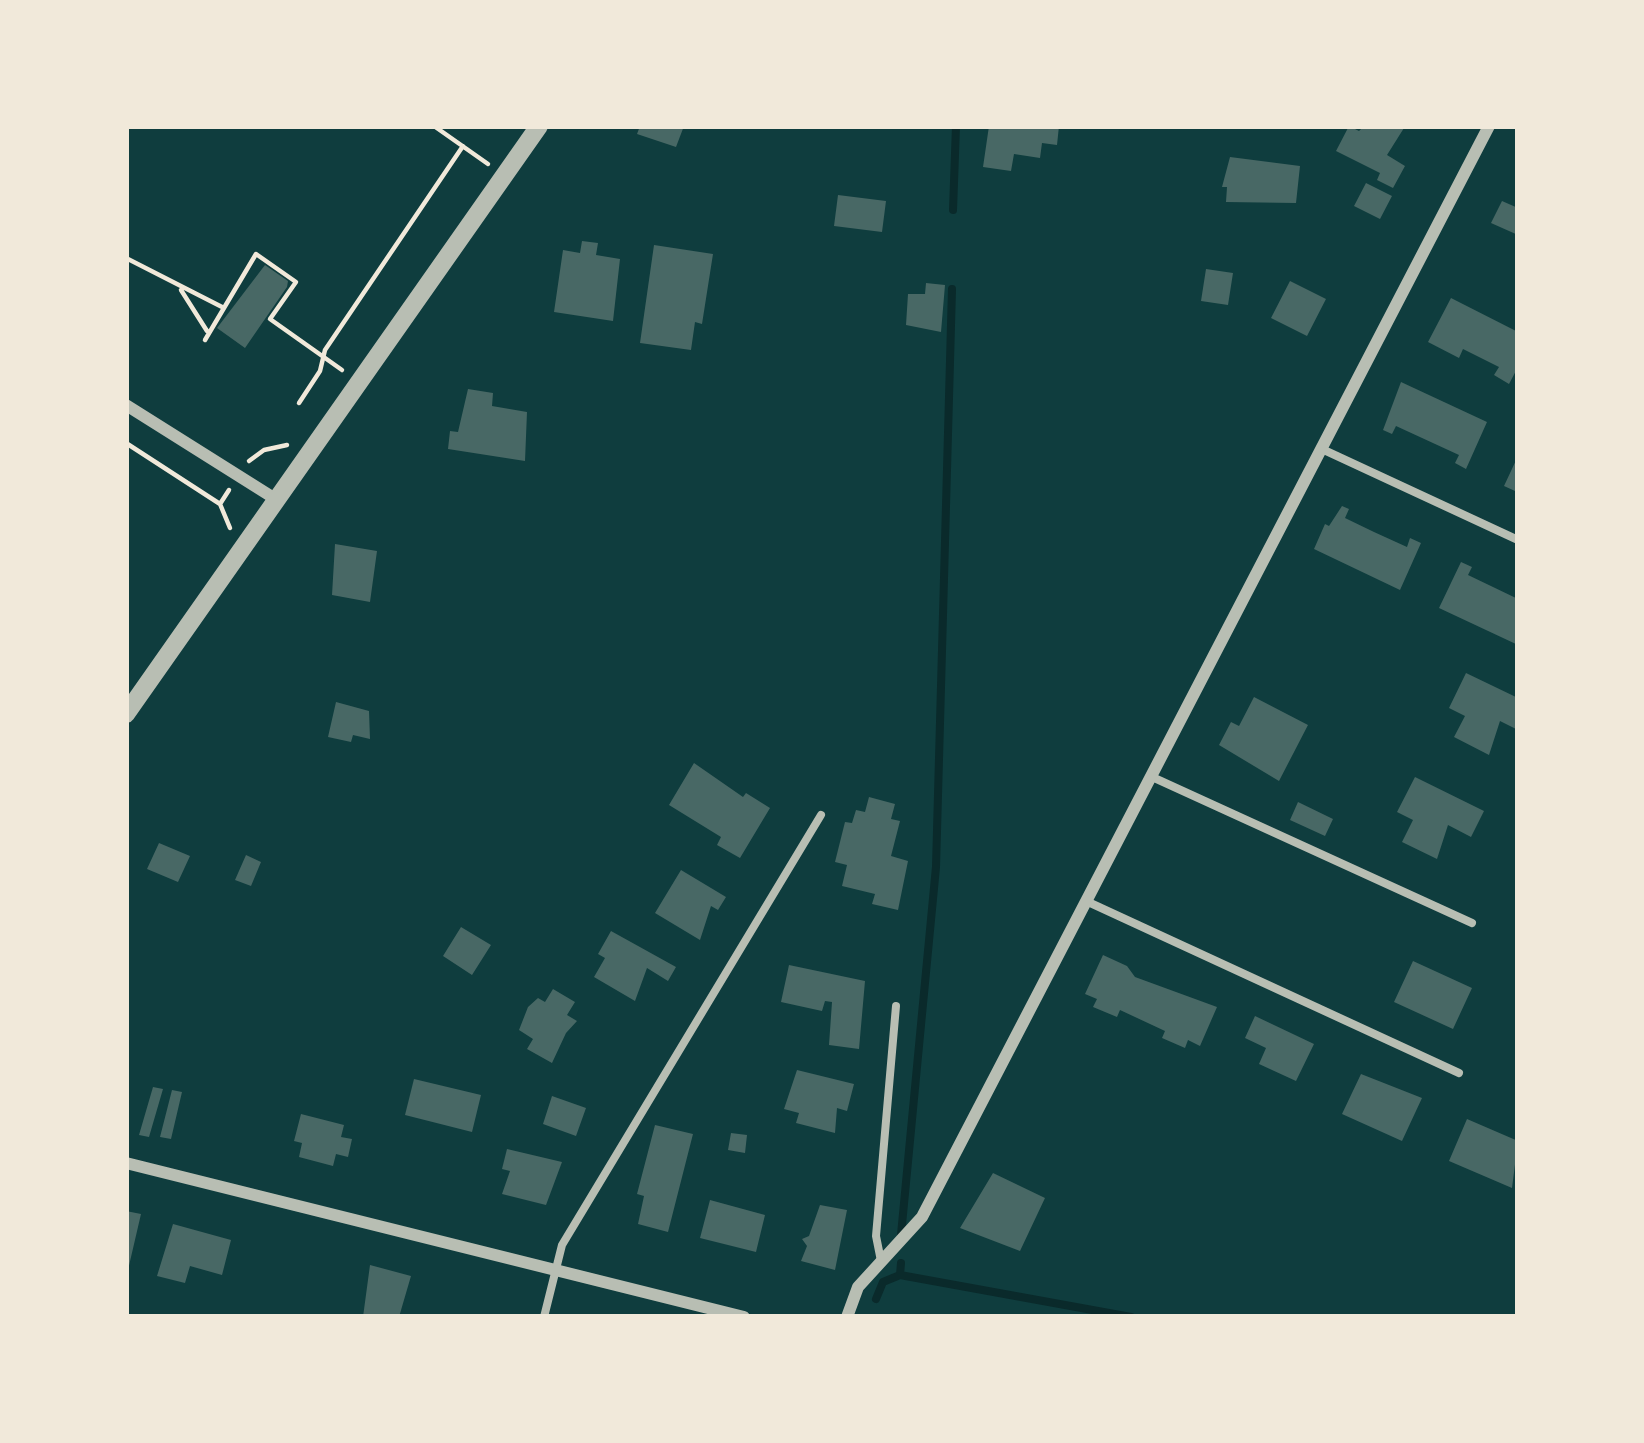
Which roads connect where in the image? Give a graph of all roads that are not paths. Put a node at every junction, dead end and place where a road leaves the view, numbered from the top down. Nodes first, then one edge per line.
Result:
1 (539, 126) edge
2 (1489, 126) edge
3 (126, 405) edge
4 (1324, 450) junction
5 (277, 500) junction
6 (1518, 540) edge
7 (126, 714) edge
8 (1149, 776) junction
9 (821, 815) dead end
10 (1086, 901) junction
11 (1472, 922) dead end
12 (896, 1006) dead end
13 (1459, 1073) dead end
14 (126, 1163) edge
15 (881, 1263) junction
16 (555, 1268) junction
17 (544, 1317) edge
18 (744, 1317) edge
19 (847, 1317) edge

1 - 5 street
2 - 4 street
3 - 5 street
4 - 6 lane
4 - 8 street
5 - 7 street
8 - 10 street
8 - 11 lane
9 - 16 lane
10 - 13 lane
10 - 15 street
12 - 15 lane
14 - 16 street
15 - 19 street
16 - 17 lane
16 - 18 street

